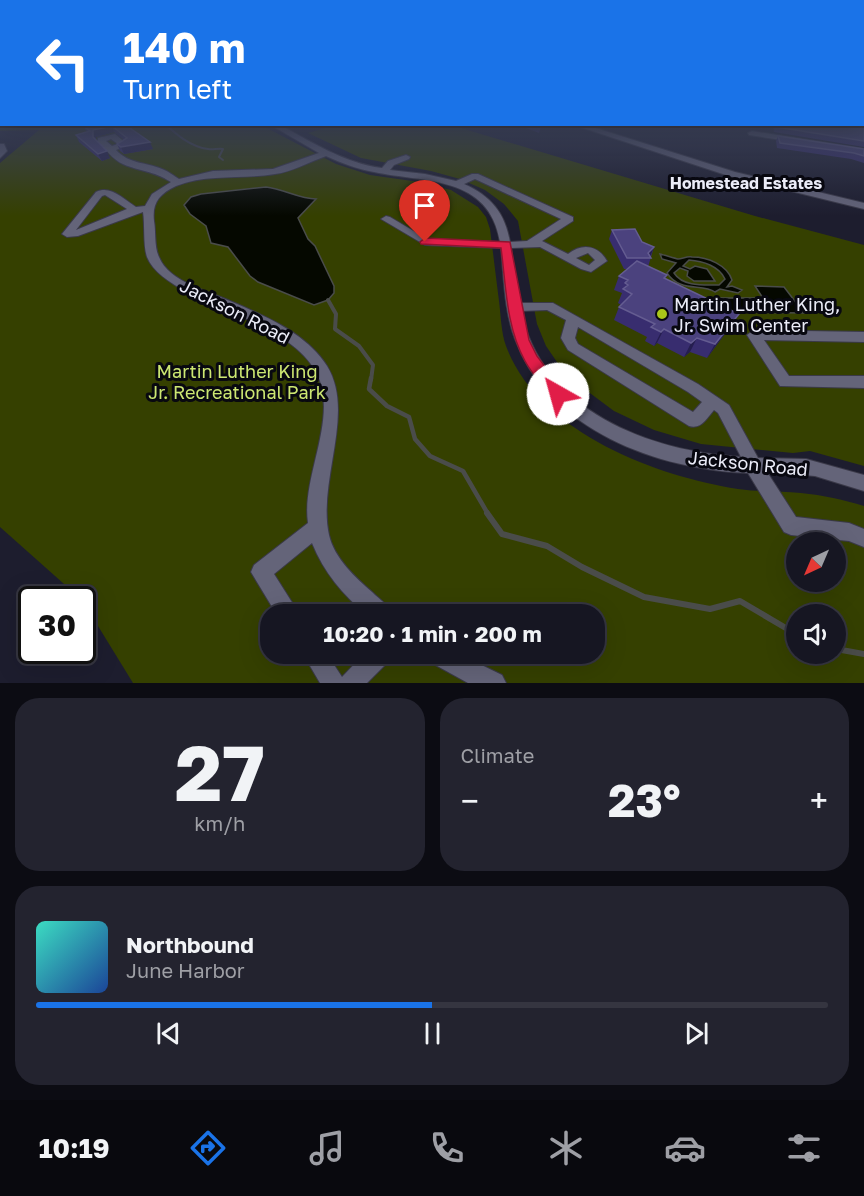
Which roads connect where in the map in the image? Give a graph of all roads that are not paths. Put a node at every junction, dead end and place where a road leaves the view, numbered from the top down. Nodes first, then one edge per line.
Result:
1 (114, 152) edge
2 (662, 152) edge
3 (327, 153) joint
4 (406, 157) dead end
5 (386, 170) junction
6 (179, 183) junction
7 (457, 184) junction
8 (864, 206) edge
9 (141, 209) junction
10 (386, 219) dead end
11 (529, 244) junction
12 (506, 245) junction
13 (570, 258) dead end
14 (515, 307) junction
15 (571, 317) junction
16 (864, 337) edge
17 (864, 382) edge
18 (712, 401) junction
19 (753, 465) junction
20 (864, 483) edge
21 (318, 527) junction
22 (864, 538) edge
23 (282, 604) edge
24 (370, 604) edge
25 (321, 664) edge
26 (370, 664) edge
27 (455, 664) edge
28 (333, 683) edge
29 (351, 683) edge
30 (494, 683) edge

1 - 6 street
2 - 8 street
3 - 5 street, Jackson Road
3 - 6 street
4 - 5 street
5 - 7 street, Jackson Road
6 - 9 street
7 - 11 street
7 - 12 street, Jackson Road
9 - 9 street
9 - 21 street, Jackson Road
10 - 12 street
11 - 12 street
11 - 13 street
12 - 14 street, Jackson Road
14 - 15 street
14 - 19 street, Jackson Road
15 - 18 street
15 - 18 street
16 - 17 street
18 - 19 street
19 - 20 street, Jackson Road
19 - 22 street
21 - 23 street
21 - 24 street, Jackson Road
25 - 28 street
26 - 29 street
27 - 30 street

